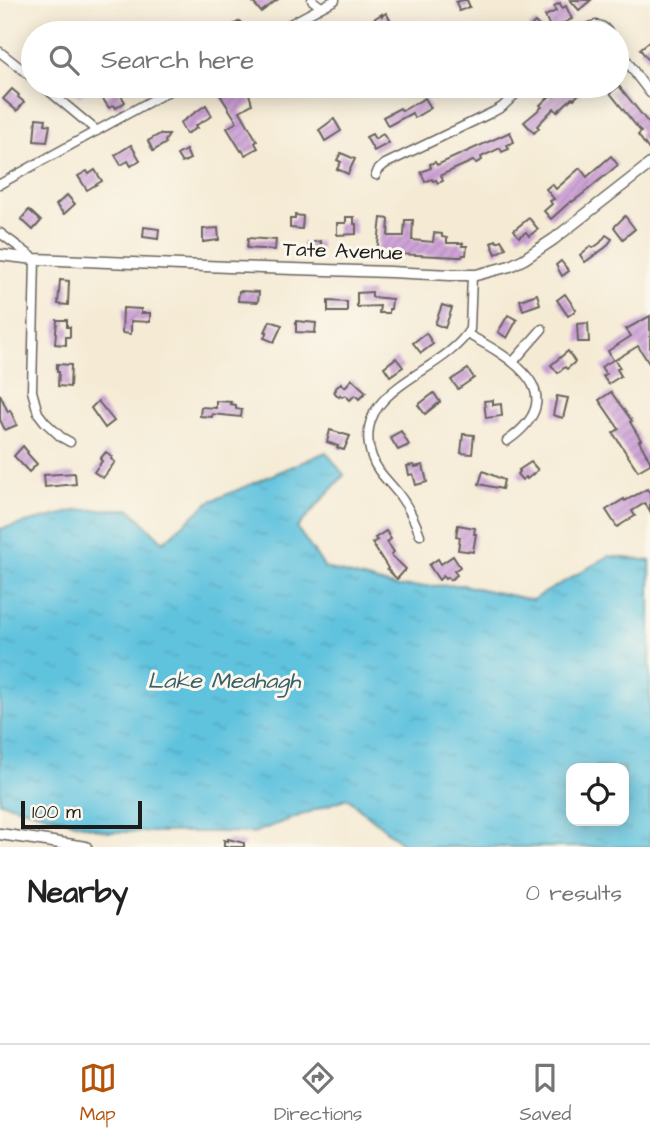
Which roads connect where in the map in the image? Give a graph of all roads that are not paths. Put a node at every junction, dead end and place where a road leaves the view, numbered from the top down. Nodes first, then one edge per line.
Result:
1 (312, 0) edge
2 (335, 0) edge
3 (321, 7) junction
4 (295, 21) edge
5 (0, 52) edge
6 (629, 64) edge
7 (21, 69) edge
8 (650, 93) edge
9 (57, 98) edge
10 (156, 98) edge
11 (511, 98) edge
12 (97, 131) junction
13 (650, 164) edge
14 (376, 175) dead end
15 (0, 184) edge
16 (0, 233) edge
17 (0, 255) edge
18 (35, 259) junction
19 (472, 275) junction
20 (542, 329) dead end
21 (467, 334) junction
22 (513, 362) junction
23 (506, 441) dead end
24 (69, 442) dead end
25 (420, 535) dead end
26 (0, 834) edge
27 (64, 845) edge
28 (86, 847) edge

1 - 3 street
2 - 3 street
3 - 4 street
5 - 7 street
6 - 8 street
9 - 12 street
10 - 12 street
11 - 14 street
12 - 15 street
13 - 19 street, Tate Avenue
16 - 18 street
17 - 18 street, Tate Avenue
18 - 19 street, Tate Avenue
18 - 24 street
19 - 21 street
20 - 22 street
21 - 22 street
21 - 25 street
22 - 23 street
26 - 27 street
27 - 28 street

